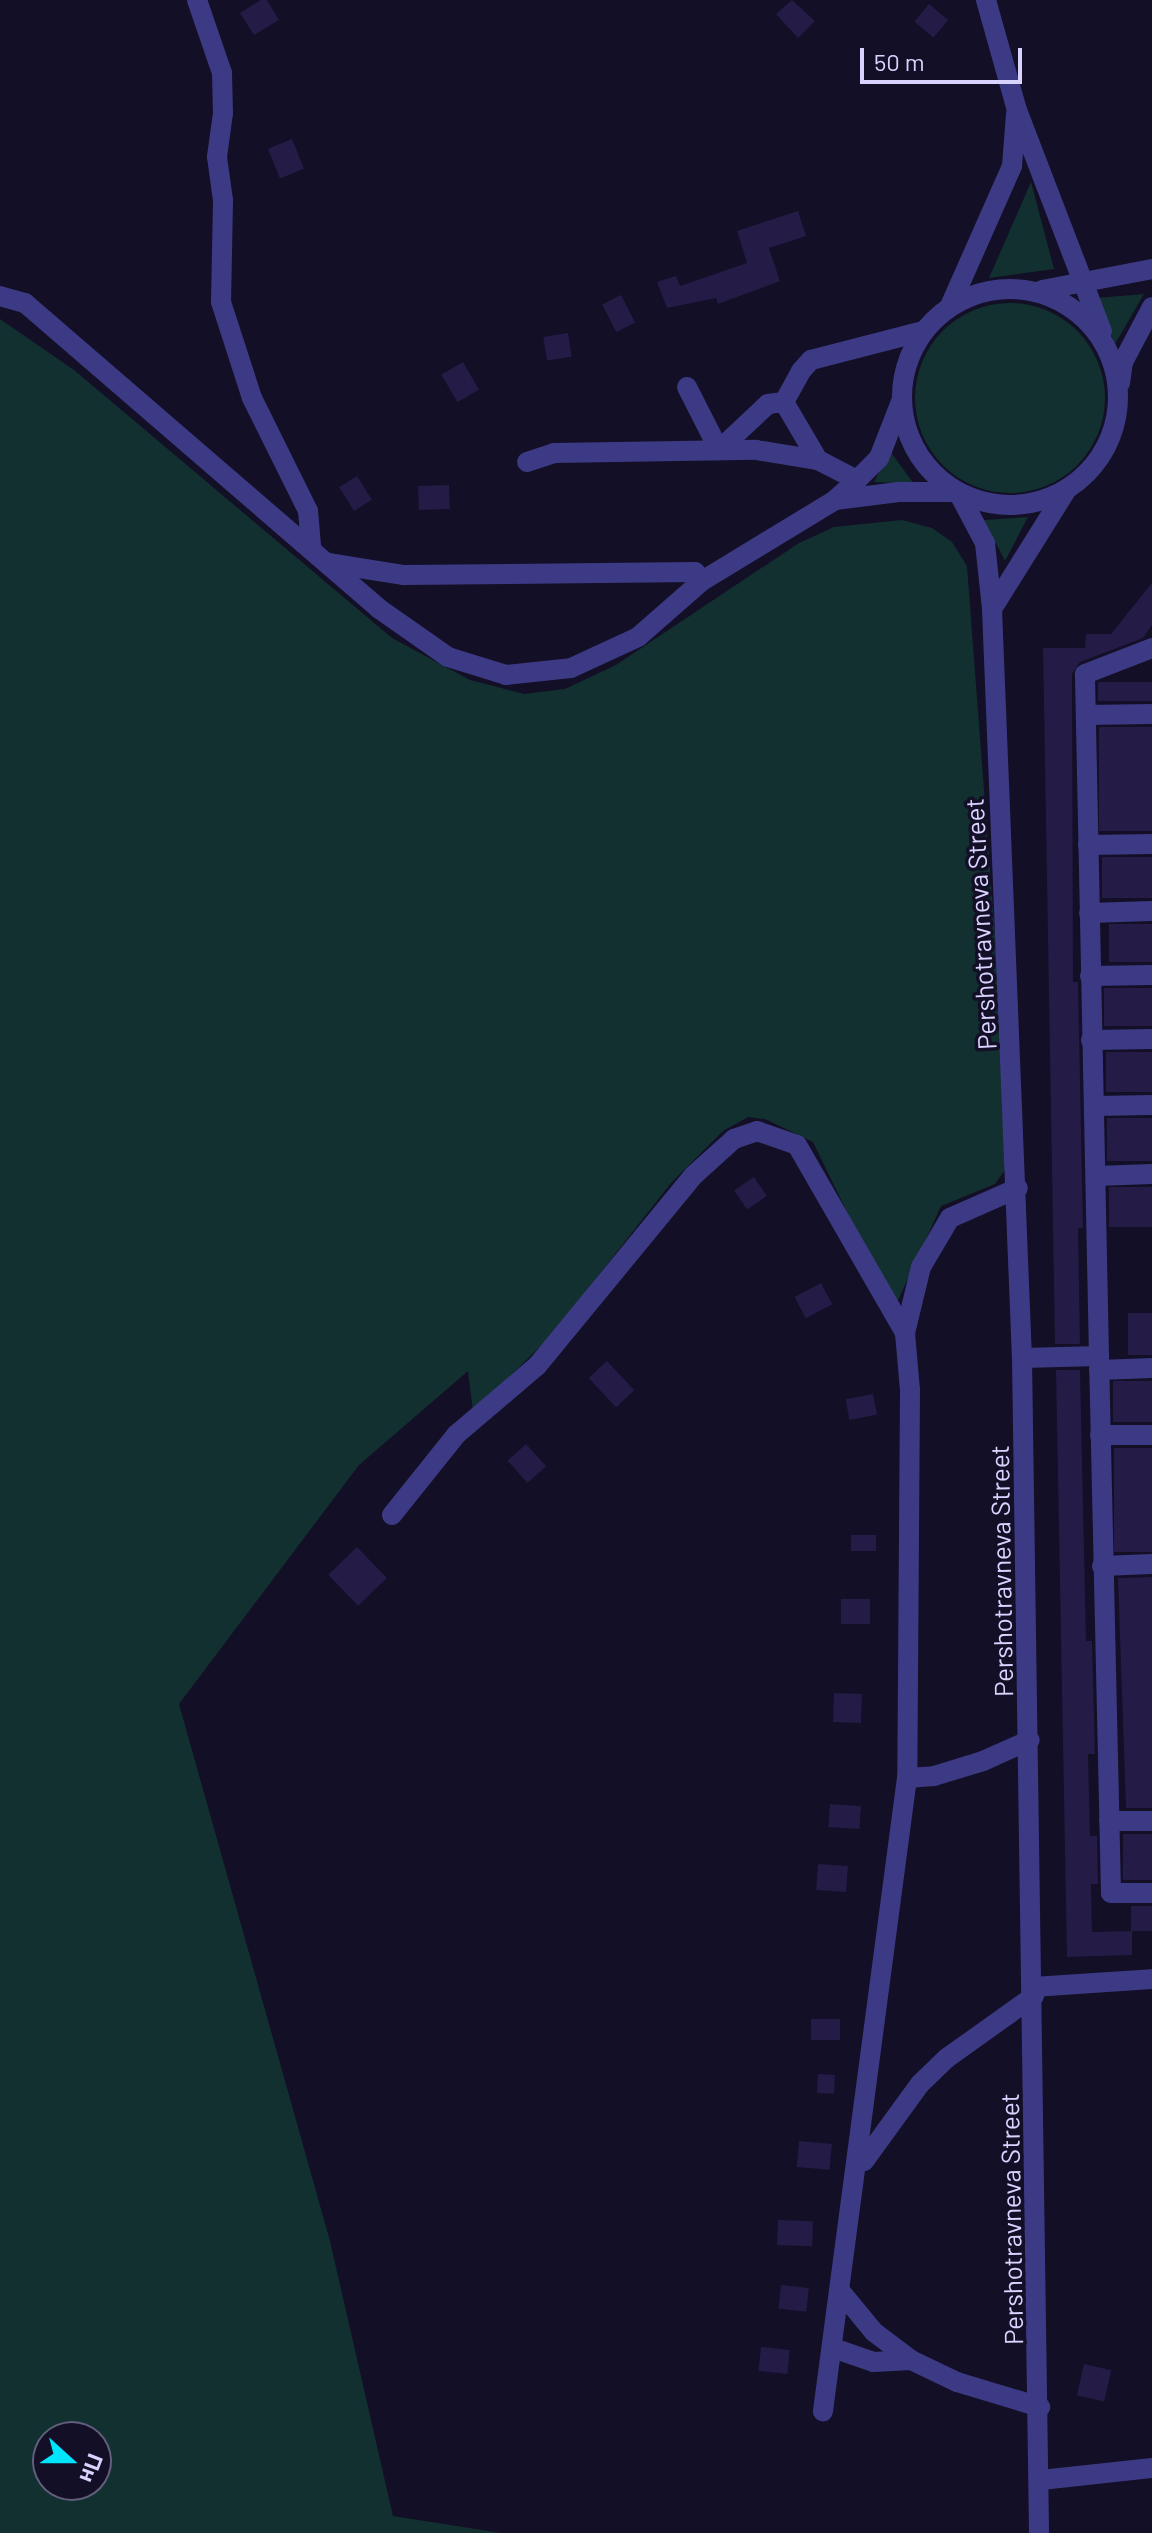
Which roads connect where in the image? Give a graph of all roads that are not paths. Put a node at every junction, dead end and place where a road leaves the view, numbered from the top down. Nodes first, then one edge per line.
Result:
1 (197, 0) edge
2 (986, 0) edge
3 (1017, 110) junction
4 (1152, 269) edge
5 (1086, 285) junction
6 (1037, 291) junction
7 (0, 296) edge
8 (950, 306) junction
9 (1152, 307) edge
10 (923, 331) junction
11 (1109, 350) junction
12 (687, 387) dead end
13 (1119, 391) junction
14 (902, 399) junction
15 (784, 402) junction
16 (719, 450) junction
17 (818, 460) junction
18 (527, 462) dead end
19 (857, 480) junction
20 (1067, 489) junction
21 (958, 492) junction
22 (835, 500) junction
23 (311, 548) junction
24 (328, 563) junction
25 (702, 581) junction
26 (992, 609) junction
27 (1152, 648) edge
28 (1152, 714) edge
29 (1086, 715) junction
30 (1152, 844) edge
31 (1088, 845) junction
32 (1152, 911) edge
33 (1089, 913) junction
34 (1152, 975) edge
35 (1090, 976) junction
36 (1152, 1039) edge
37 (1091, 1040) junction
38 (1152, 1105) edge
39 (1094, 1106) junction
40 (1152, 1174) edge
41 (1096, 1176) junction
42 (1018, 1188) junction
43 (905, 1333) junction
44 (1022, 1358) junction
45 (1099, 1363) junction
46 (1152, 1368) edge
47 (1100, 1435) junction
48 (1152, 1435) edge
49 (392, 1515) dead end
50 (1152, 1564) edge
51 (1102, 1566) junction
52 (1030, 1740) junction
53 (907, 1778) junction
54 (1109, 1821) junction
55 (1152, 1821) edge
56 (1152, 1893) edge
57 (1152, 1979) edge
58 (1034, 1992) junction
59 (859, 2168) junction
60 (841, 2292) junction
61 (833, 2348) junction
62 (911, 2360) junction
63 (1040, 2407) junction
64 (823, 2411) dead end
65 (1152, 2468) edge
66 (1041, 2480) junction
67 (1039, 2533) edge

1 - 23 street
2 - 3 street
3 - 5 street
3 - 8 street
4 - 5 street
5 - 6 street
5 - 11 street
6 - 8 street
6 - 11 street
7 - 23 street
8 - 10 street
9 - 13 street
10 - 14 street
10 - 15 street
11 - 13 street
12 - 16 street
13 - 20 street
14 - 19 street
14 - 21 street
15 - 16 street
15 - 17 street
16 - 17 street
16 - 18 street
17 - 19 street
19 - 22 street
20 - 21 street
20 - 26 street
21 - 22 street
21 - 26 street, Pershotravneva Street
22 - 25 street
23 - 24 street
24 - 25 street
24 - 25 street
26 - 42 street, Pershotravneva Street
27 - 29 street
28 - 29 street
29 - 31 street
30 - 31 street
31 - 33 street
32 - 33 street
33 - 35 street
34 - 35 street
35 - 37 street
36 - 37 street
37 - 39 street
38 - 39 street
39 - 41 street
40 - 41 street
41 - 45 street
42 - 43 street
42 - 44 street, Pershotravneva Street
43 - 49 street
43 - 53 street
44 - 45 street
44 - 52 street, Pershotravneva Street
45 - 46 street
45 - 47 street
47 - 48 street
47 - 51 street
50 - 51 street
51 - 54 street
52 - 53 street
52 - 58 street, Pershotravneva Street
53 - 59 street
54 - 55 street
54 - 56 street
57 - 58 street
58 - 59 street
58 - 63 street, Pershotravneva Street
59 - 60 street
60 - 61 street
60 - 62 street
61 - 62 street
61 - 64 street
62 - 63 street
63 - 66 street, Pershotravneva Street
65 - 66 street
66 - 67 street, Pershotravneva Street

